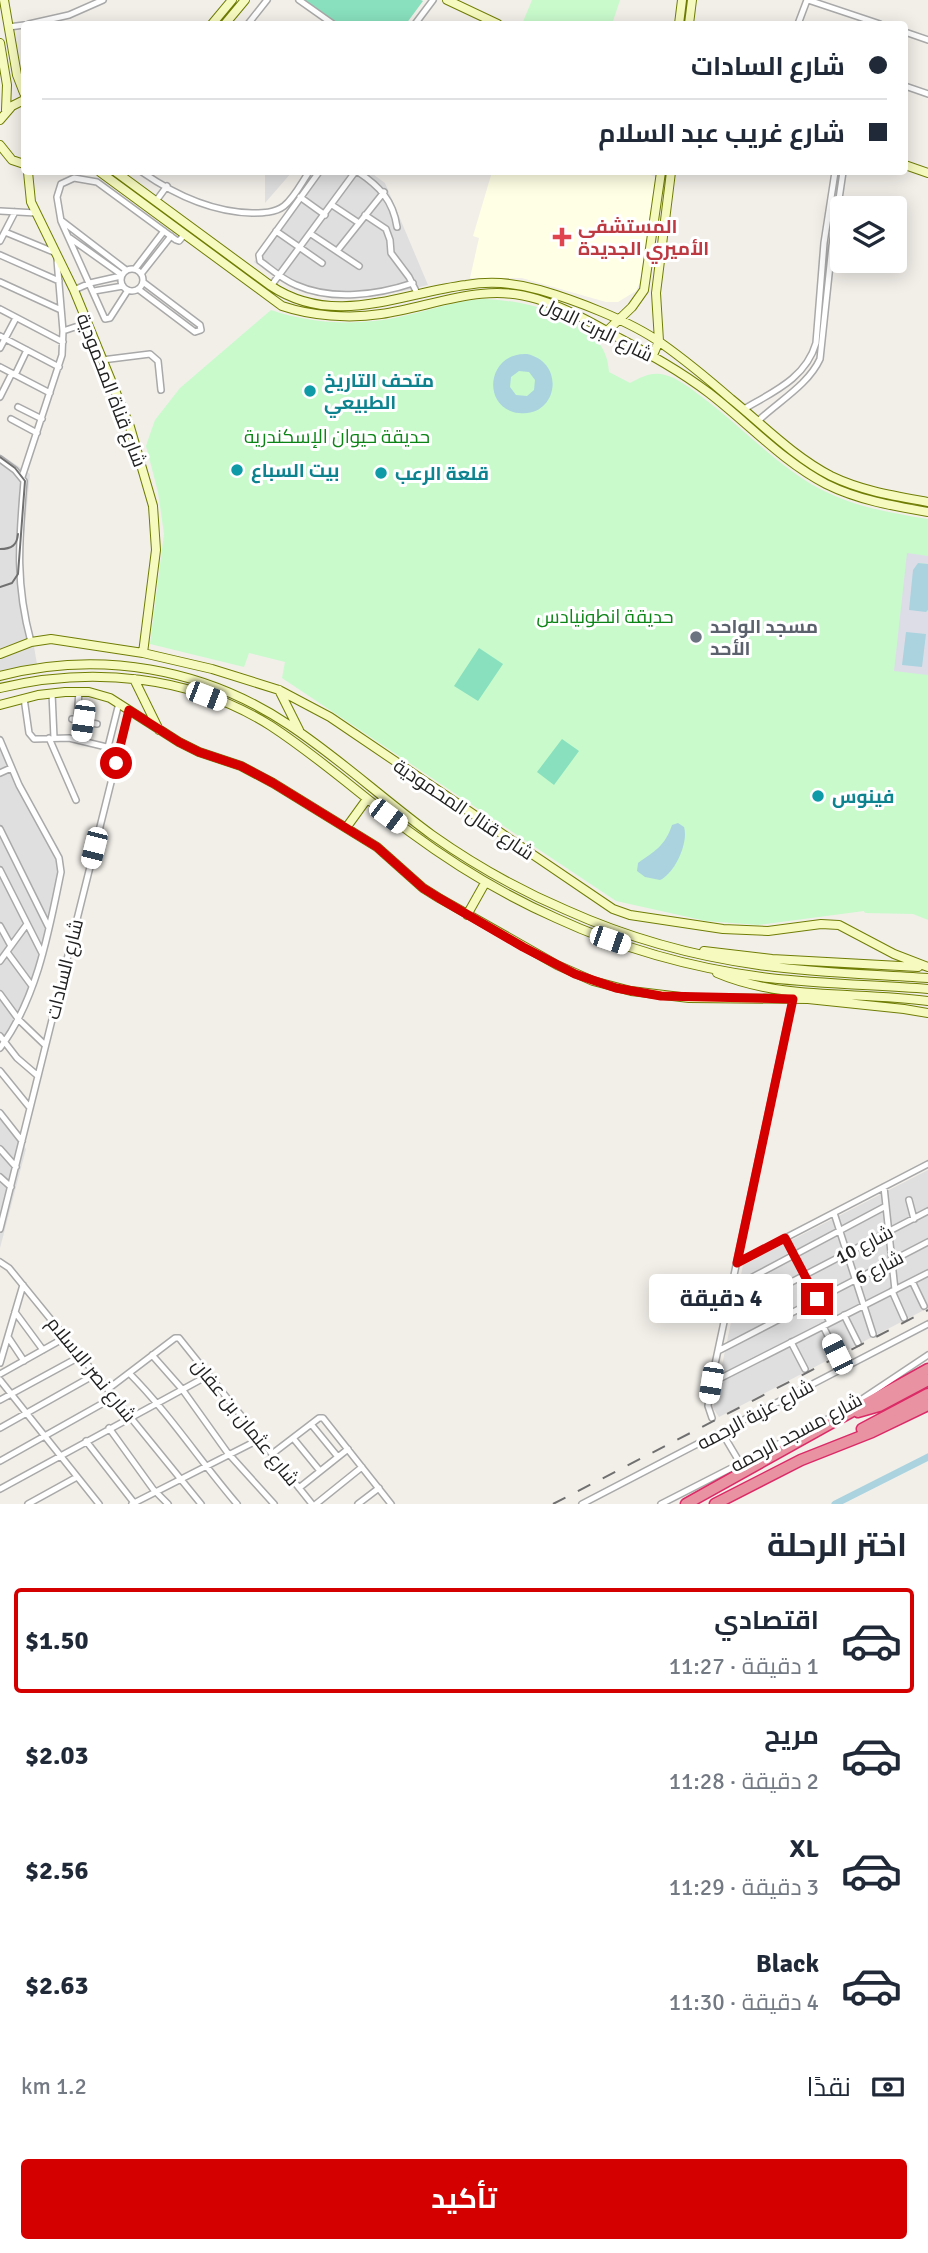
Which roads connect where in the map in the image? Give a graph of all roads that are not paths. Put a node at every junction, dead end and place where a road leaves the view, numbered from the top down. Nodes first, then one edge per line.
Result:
1 (4, 0) edge
2 (87, 0) edge
3 (103, 0) edge
4 (232, 0) edge
5 (245, 0) edge
6 (267, 0) edge
7 (299, 0) edge
8 (433, 0) edge
9 (447, 0) edge
10 (682, 0) edge
11 (692, 0) edge
12 (808, 0) edge
13 (88, 8) junction
14 (41, 21) edge
15 (214, 21) edge
16 (228, 21) edge
17 (250, 21) edge
18 (328, 21) edge
19 (417, 21) edge
20 (492, 21) edge
21 (679, 21) edge
22 (689, 21) edge
23 (799, 21) edge
24 (870, 21) edge
25 (21, 26) edge
26 (9, 27) junction
27 (908, 34) edge
28 (928, 40) edge
29 (0, 43) edge
30 (908, 87) edge
31 (21, 88) edge
32 (928, 94) edge
33 (21, 102) edge
34 (6, 110) junction
35 (0, 120) edge
36 (0, 145) edge
37 (0, 160) edge
38 (12, 160) junction
39 (21, 163) edge
40 (908, 166) edge
41 (928, 173) edge
42 (28, 175) edge
43 (104, 175) edge
44 (120, 175) edge
45 (147, 175) edge
46 (307, 175) edge
47 (317, 175) edge
48 (354, 175) edge
49 (361, 175) edge
50 (661, 175) edge
51 (671, 175) edge
52 (835, 175) edge
53 (843, 175) edge
54 (167, 186) junction
55 (384, 192) junction
56 (300, 197) junction
57 (156, 201) junction
58 (332, 205) junction
59 (0, 211) edge
60 (15, 212) junction
61 (36, 214) junction
62 (325, 215) junction
63 (365, 215) junction
64 (61, 221) junction
65 (359, 223) junction
66 (397, 227) dead end
67 (164, 231) junction
68 (276, 231) junction
69 (5, 232) junction
70 (185, 234) junction
71 (312, 234) junction
72 (68, 236) junction
73 (171, 236) junction
74 (0, 241) edge
75 (92, 244) junction
76 (300, 248) junction
77 (87, 250) junction
78 (337, 251) junction
79 (56, 254) junction
80 (0, 255) edge
81 (322, 263) dead end
82 (359, 266) dead end
83 (135, 269) junction
84 (123, 274) junction
85 (141, 274) junction
86 (280, 275) junction
87 (59, 281) junction
88 (0, 282) edge
89 (143, 282) junction
90 (90, 283) junction
91 (413, 283) junction
92 (271, 286) junction
93 (125, 288) junction
94 (138, 289) junction
95 (74, 290) junction
96 (93, 291) junction
97 (418, 295) junction
98 (639, 300) junction
99 (172, 304) junction
100 (655, 307) junction
101 (0, 309) edge
102 (61, 310) junction
103 (166, 310) junction
104 (818, 312) junction
105 (826, 313) junction
106 (16, 318) junction
107 (617, 320) junction
108 (87, 323) junction
109 (63, 331) junction
110 (607, 331) junction
111 (2, 338) edge
112 (659, 341) junction
113 (63, 342) junction
114 (0, 348) edge
115 (27, 350) junction
116 (653, 355) junction
117 (102, 360) junction
118 (0, 367) edge
119 (60, 367) junction
120 (13, 374) junction
121 (161, 390) dead end
122 (50, 393) junction
123 (0, 397) edge
124 (18, 407) dead end
125 (744, 409) junction
126 (11, 419) dead end
127 (41, 419) junction
128 (758, 421) junction
129 (37, 433) junction
130 (0, 459) edge
131 (22, 477) junction
132 (927, 502) edge
133 (926, 512) edge
134 (31, 642) junction
135 (143, 653) junction
136 (0, 654) edge
137 (0, 676) edge
138 (134, 679) junction
139 (0, 688) edge
140 (279, 690) junction
141 (79, 691) junction
142 (52, 693) junction
143 (24, 698) junction
144 (119, 703) junction
145 (0, 705) edge
146 (129, 710) junction
147 (77, 720) junction
148 (97, 724) dead end
149 (159, 731) junction
150 (301, 733) junction
151 (51, 738) junction
152 (0, 740) edge
153 (81, 740) junction
154 (108, 747) junction
155 (120, 750) junction
156 (11, 768) junction
157 (0, 773) edge
158 (367, 799) junction
159 (76, 800) dead end
160 (346, 828) junction
161 (0, 829) edge
162 (0, 870) edge
163 (485, 883) junction
164 (467, 915) junction
165 (27, 924) junction
166 (0, 926) edge
167 (48, 927) junction
168 (9, 949) junction
169 (690, 951) junction
170 (42, 953) junction
171 (0, 961) edge
172 (705, 967) junction
173 (928, 968) edge
174 (928, 978) edge
175 (32, 987) junction
176 (928, 989) edge
177 (0, 994) edge
178 (793, 999) junction
179 (928, 1001) edge
180 (928, 1013) edge
181 (19, 1020) junction
182 (1, 1042) edge
183 (45, 1045) junction
184 (0, 1070) edge
185 (38, 1076) junction
186 (30, 1108) junction
187 (0, 1113) edge
188 (22, 1141) junction
189 (0, 1149) edge
190 (928, 1164) edge
191 (16, 1167) junction
192 (0, 1177) edge
193 (11, 1187) junction
194 (884, 1187) junction
195 (909, 1200) dead end
196 (886, 1206) junction
197 (928, 1211) edge
198 (834, 1213) junction
199 (1, 1216) edge
200 (914, 1219) junction
201 (0, 1229) edge
202 (840, 1231) junction
203 (889, 1232) junction
204 (785, 1238) junction
205 (928, 1242) edge
206 (847, 1253) junction
207 (794, 1255) junction
208 (892, 1261) junction
209 (0, 1262) edge
210 (737, 1263) junction
211 (928, 1273) edge
212 (804, 1275) junction
213 (855, 1280) junction
214 (912, 1281) junction
215 (23, 1285) junction
216 (732, 1288) junction
217 (893, 1290) junction
218 (817, 1299) junction
219 (863, 1306) junction
220 (923, 1306) dead end
221 (15, 1312) junction
222 (845, 1315) junction
223 (726, 1316) junction
224 (904, 1318) dead end
225 (827, 1324) junction
226 (928, 1324) edge
227 (873, 1334) dead end
228 (8, 1337) junction
229 (65, 1337) junction
230 (791, 1342) junction
231 (858, 1343) dead end
232 (43, 1350) junction
233 (718, 1351) junction
234 (837, 1354) dead end
235 (152, 1355) junction
236 (81, 1356) junction
237 (928, 1356) edge
238 (23, 1361) junction
239 (0, 1363) edge
240 (928, 1368) edge
241 (805, 1369) dead end
242 (129, 1373) junction
243 (0, 1374) edge
244 (96, 1374) junction
245 (209, 1375) junction
246 (0, 1380) edge
247 (928, 1380) edge
248 (711, 1383) junction
249 (108, 1389) junction
250 (182, 1389) junction
251 (12, 1394) junction
252 (928, 1394) edge
253 (114, 1396) junction
254 (0, 1401) edge
255 (158, 1402) junction
256 (928, 1405) edge
257 (27, 1413) junction
258 (849, 1413) junction
259 (131, 1417) junction
260 (712, 1418) dead end
261 (311, 1424) junction
262 (0, 1428) edge
263 (109, 1428) junction
264 (721, 1432) junction
265 (45, 1436) junction
266 (293, 1438) junction
267 (260, 1439) junction
268 (86, 1441) junction
269 (833, 1447) junction
270 (348, 1449) junction
271 (230, 1454) junction
272 (272, 1454) junction
273 (60, 1455) junction
274 (338, 1457) junction
275 (0, 1461) edge
276 (740, 1463) junction
277 (205, 1466) junction
278 (362, 1467) junction
279 (320, 1471) junction
280 (77, 1477) junction
281 (181, 1479) junction
282 (299, 1488) junction
283 (379, 1488) junction
284 (0, 1489) edge
285 (156, 1492) junction
286 (97, 1501) edge
287 (28, 1504) edge
288 (85, 1504) edge
289 (133, 1504) edge
290 (168, 1504) edge
291 (201, 1504) edge
292 (237, 1504) edge
293 (274, 1504) edge
294 (314, 1504) edge
295 (358, 1504) edge
296 (391, 1504) edge
297 (582, 1504) edge
298 (661, 1504) edge
299 (686, 1504) edge
300 (715, 1504) edge

1 - 26 main road
2 - 13 street
3 - 13 street
4 - 15 main road
5 - 16 main road
6 - 17 street
7 - 18 street
8 - 19 street
9 - 20 main road
10 - 21 main road
11 - 22 main road
12 - 23 street
12 - 24 street
13 - 14 street
25 - 26 street
26 - 31 main road
27 - 28 street
29 - 34 main road
30 - 32 street
33 - 34 main road
34 - 35 main road
36 - 38 main road
37 - 38 main road
38 - 39 main road
40 - 41 main road
42 - 61 main road
43 - 70 main road, شارع البرت الاول
44 - 57 main road, شارع البرت الاول
45 - 54 street
46 - 54 street
47 - 56 street
48 - 58 street
49 - 55 street
50 - 98 main road
51 - 100 main road
52 - 104 street
53 - 105 street
54 - 57 street
55 - 63 street
55 - 66 street
56 - 62 street
56 - 68 street
57 - 92 main road, شارع البرت الاول
58 - 62 street
58 - 65 street
59 - 60 street
60 - 61 street
60 - 69 street
61 - 79 main road
62 - 71 street
63 - 65 street
63 - 91 street
64 - 67 street
64 - 72 street
64 - 75 street
65 - 78 street
67 - 73 street
67 - 83 street
68 - 76 street
68 - 86 street
69 - 74 street
69 - 79 street
70 - 73 street
70 - 110 main road, شارع البرت الاول
71 - 76 street
71 - 78 street
72 - 77 street
72 - 90 street
73 - 85 street
75 - 77 street
75 - 84 street
76 - 81 street
76 - 86 street
77 - 84 street
78 - 82 street
79 - 87 street
79 - 95 main road, شارع قناة المحمودية
80 - 87 street
83 - 84 street
83 - 85 street
84 - 90 street
84 - 93 street
85 - 89 street
86 - 91 street
86 - 92 street
87 - 102 street
88 - 102 street
89 - 94 street
89 - 99 street
90 - 95 street
90 - 96 street
91 - 97 street
92 - 97 main road, شارع البرت الاول
93 - 94 street
93 - 96 street
93 - 96 street
94 - 103 street
95 - 108 main road, شارع قناة المحمودية
97 - 107 main road, شارع البرت الاول
98 - 100 main road
98 - 107 main road
99 - 103 street
99 - 103 street
100 - 112 main road
101 - 106 street
102 - 109 street
104 - 105 street
104 - 125 street
105 - 128 street
106 - 111 street
106 - 113 street
107 - 110 main road
107 - 112 main road, شارع البرت الاول
108 - 109 street
108 - 117 main road, شارع قناة المحمودية
109 - 113 street
110 - 116 main road, شارع البرت الاول
111 - 114 street
111 - 115 street
112 - 116 main road
112 - 125 main road, شارع البرت الاول
113 - 119 street
115 - 119 street
115 - 120 street
116 - 133 main road, شارع البرت الاول
117 - 121 street
117 - 135 main road, شارع قناة المحمودية
118 - 120 street
119 - 122 street
120 - 122 street
120 - 123 street
122 - 127 street
124 - 127 street
125 - 128 main road, شارع البرت الاول
126 - 129 street
127 - 129 street
128 - 132 main road, شارع البرت الاول
129 - 131 street
130 - 131 street
131 - 134 street
132 - 133 main road
134 - 135 main road, شارع قنال المحمودية
134 - 136 main road, شارع قنال المحمودية
135 - 140 main road, شارع قنال المحمودية
137 - 150 main road
138 - 139 main road
138 - 149 main road
138 - 158 main road
140 - 150 main road
140 - 173 main road, شارع قنال المحمودية
141 - 142 main road
141 - 144 main road
141 - 147 street
142 - 143 main road
142 - 151 street
143 - 145 main road
143 - 151 street
144 - 146 main road
144 - 154 street
146 - 149 main road
146 - 155 street, شارع السادات
147 - 148 street
147 - 153 street
149 - 160 main road
150 - 169 main road
151 - 153 street
151 - 159 street
152 - 156 street
153 - 154 street
154 - 155 street
155 - 183 street, شارع السادات
156 - 157 street
156 - 167 street
158 - 160 main road
158 - 163 main road
160 - 164 main road
161 - 167 street
162 - 165 street
163 - 164 main road
163 - 172 main road
164 - 178 main road
165 - 168 street
165 - 170 street
166 - 168 street
167 - 170 street
168 - 171 street
168 - 175 street
169 - 173 main road
169 - 174 main road
170 - 175 street
172 - 176 main road
172 - 179 main road
175 - 181 street
177 - 181 street
178 - 180 main road
178 - 210 street
181 - 182 street
181 - 183 street
182 - 185 street
183 - 185 street, شارع السادات
184 - 186 street
185 - 186 street, شارع السادات
186 - 188 street, شارع السادات
187 - 188 street
188 - 191 street, شارع السادات
189 - 191 street
190 - 194 street
191 - 193 street, شارع السادات
192 - 193 street
193 - 199 street, شارع السادات
194 - 196 street
194 - 198 street
195 - 200 street
196 - 202 street
196 - 203 street
197 - 200 street, شارع 10
198 - 202 street
198 - 204 street
199 - 201 street, شارع السادات
200 - 203 street, شارع 10
202 - 206 street
202 - 207 street
203 - 206 street, شارع 10
203 - 208 street
204 - 207 street
204 - 210 street
205 - 208 street, شارع 6
206 - 212 street, شارع 10
206 - 213 street
207 - 212 street
207 - 216 street
208 - 213 street, شارع 6
208 - 217 street
209 - 215 street, شارع نصر الاسلام
210 - 216 street
211 - 214 street
212 - 218 street
212 - 223 street, شارع 10
213 - 218 street, شارع 6
213 - 219 street
214 - 217 street
214 - 220 street
215 - 221 street
215 - 229 street, شارع نصر الاسلام
216 - 223 street
217 - 219 street
217 - 224 street
218 - 225 street
218 - 233 street, شارع 6
219 - 222 street
219 - 227 street
221 - 228 street
221 - 232 street
222 - 225 street
222 - 231 street
223 - 233 street
225 - 230 street
225 - 234 street
226 - 264 street, شارع عزبة الرحمه
228 - 238 street
228 - 239 street
229 - 232 street
229 - 236 street, شارع نصر الاسلام
230 - 241 street
230 - 248 street
232 - 238 street
233 - 248 street
235 - 242 street
235 - 245 street, شارع عثمان بن عفان
235 - 250 street
236 - 244 street, شارع نصر الاسلام
236 - 251 street
237 - 276 street, شارع مسجد الرحمه
238 - 243 street
240 - 258 highway
242 - 249 street
242 - 255 street
244 - 249 street, شارع نصر الاسلام
244 - 257 street
245 - 250 street
245 - 267 street, شارع عثمان بن عفان
246 - 251 street
247 - 258 highway
248 - 260 street
249 - 253 street, شارع نصر الاسلام
250 - 255 street
250 - 271 street
251 - 254 street
251 - 257 street
252 - 269 highway
253 - 259 street, شارع نصر الاسلام
253 - 265 street
255 - 259 street
255 - 277 street
256 - 269 highway
257 - 262 street
257 - 265 street
258 - 299 highway
259 - 263 street
259 - 281 street, شارع نصر الاسلام
261 - 266 street
261 - 270 street
261 - 274 street
263 - 268 street
263 - 285 street
264 - 276 street
264 - 297 street, شارع عزبة الرحمه
265 - 273 street
265 - 275 street
266 - 272 street
266 - 279 street
267 - 271 street
267 - 272 street, شارع عثمان بن عفان
268 - 273 street
268 - 289 street
269 - 300 highway
270 - 274 street
270 - 278 street
271 - 277 street
271 - 293 street
272 - 282 street, شارع عثمان بن عفان
273 - 280 street
273 - 284 street
274 - 279 street
276 - 298 street, شارع مسجد الرحمه
277 - 281 street
277 - 292 street
278 - 283 street
278 - 294 street
279 - 282 street
280 - 286 street
280 - 287 street
281 - 285 street
281 - 291 street, شارع نصر الاسلام
282 - 294 street, شارع عثمان بن عفان
283 - 295 street
283 - 296 street
285 - 289 street
285 - 290 street
286 - 288 street

